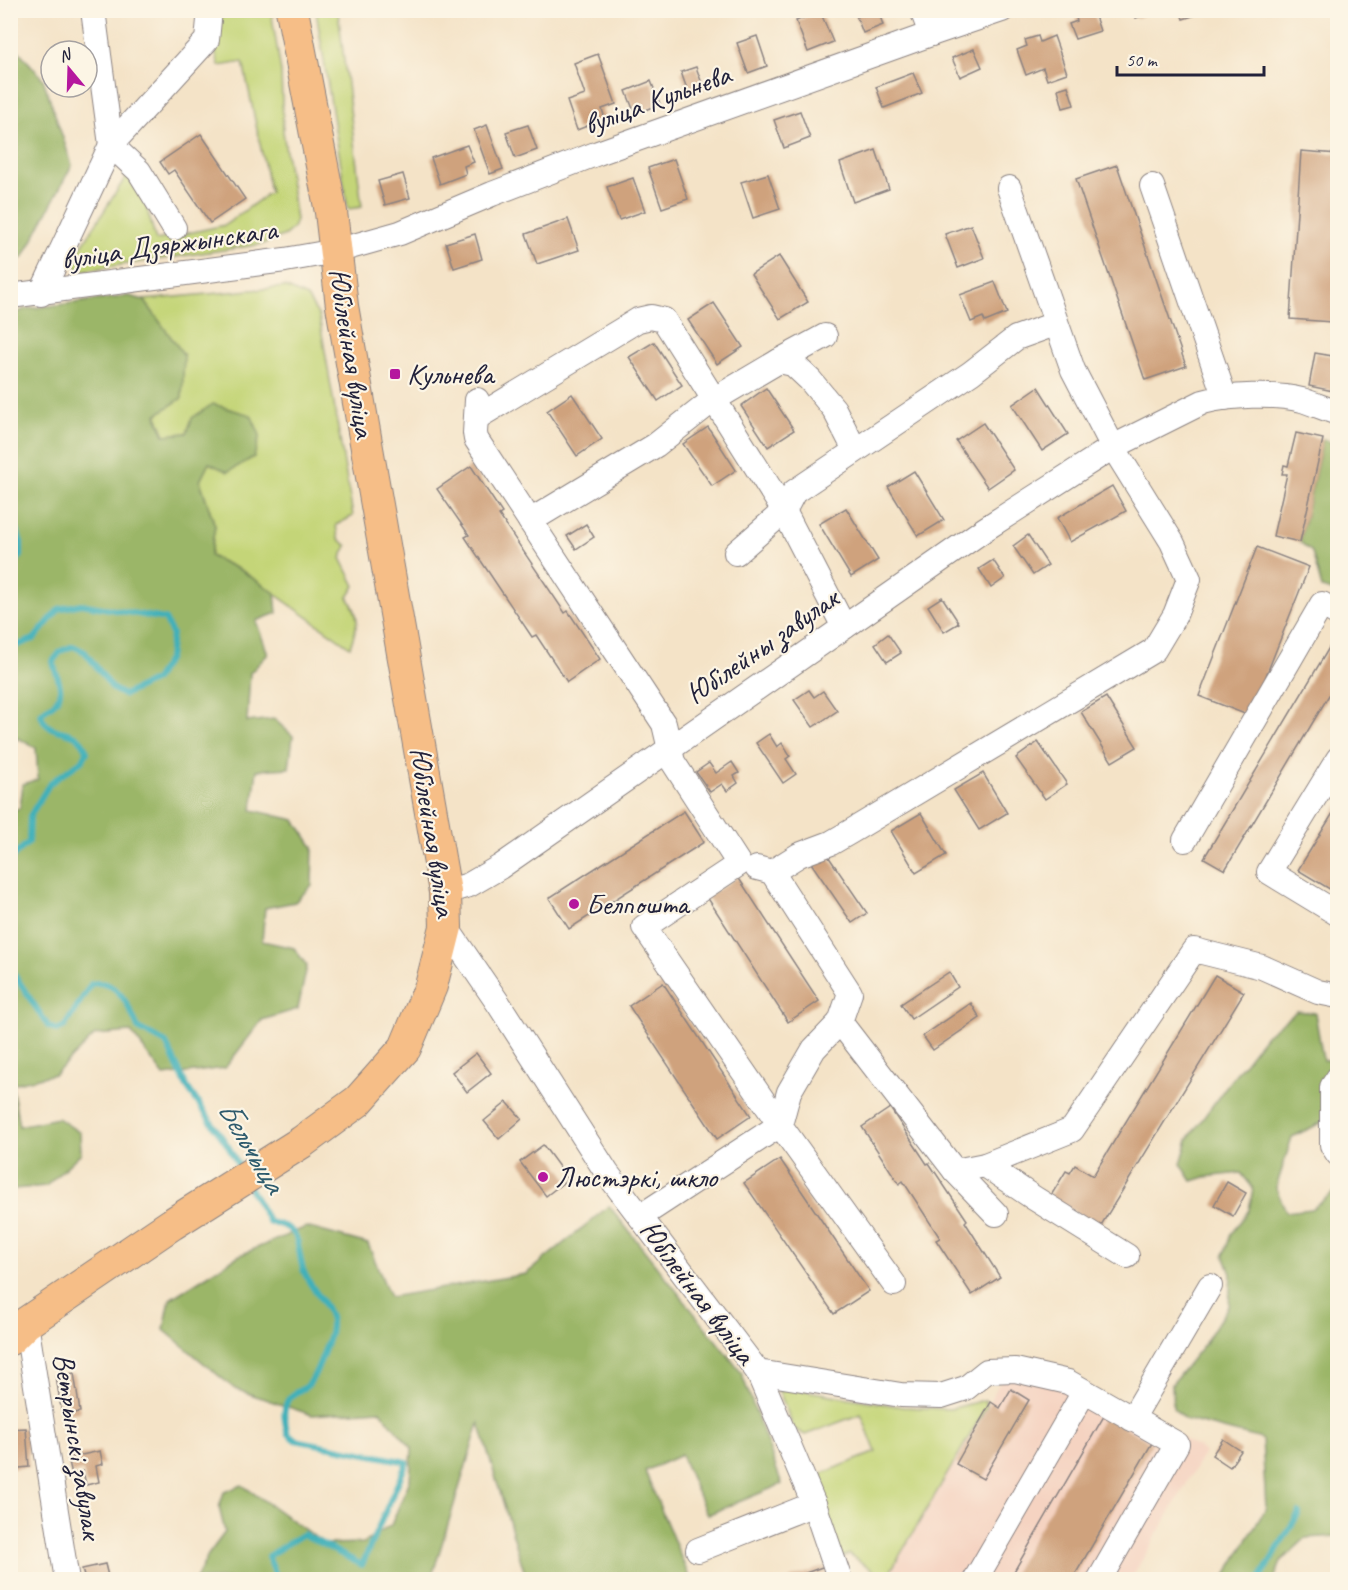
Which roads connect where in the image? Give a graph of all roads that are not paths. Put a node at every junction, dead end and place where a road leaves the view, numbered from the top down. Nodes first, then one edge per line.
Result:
1 (93, 10) edge
2 (210, 10) edge
3 (292, 10) edge
4 (922, 10) edge
5 (1002, 10) edge
6 (931, 34) junction
7 (111, 145) junction
8 (1152, 186) dead end
9 (1009, 188) dead end
10 (174, 228) dead end
11 (336, 251) junction
12 (41, 294) junction
13 (10, 296) edge
14 (1055, 324) junction
15 (825, 336) dead end
16 (779, 361) junction
17 (1225, 398) junction
18 (713, 400) junction
19 (1338, 413) edge
20 (1113, 447) junction
21 (855, 450) junction
22 (784, 511) junction
23 (530, 521) junction
24 (736, 553) dead end
25 (1338, 614) edge
26 (843, 627) junction
27 (669, 748) junction
28 (1338, 759) edge
29 (1185, 840) dead end
30 (739, 864) junction
31 (772, 872) junction
32 (445, 892) junction
33 (1338, 914) edge
34 (446, 927) junction
35 (1328, 994) edge
36 (1338, 1012) edge
37 (840, 1023) junction
38 (1338, 1078) edge
39 (780, 1125) junction
40 (1338, 1154) edge
41 (986, 1165) junction
42 (955, 1171) junction
43 (996, 1214) dead end
44 (640, 1216) junction
45 (1127, 1256) dead end
46 (894, 1284) dead end
47 (1210, 1286) dead end
48 (18, 1331) edge
49 (758, 1372) junction
50 (1084, 1392) junction
51 (1132, 1419) junction
52 (814, 1504) junction
53 (698, 1550) dead end
54 (67, 1580) edge
55 (840, 1580) edge
56 (975, 1580) edge
57 (1099, 1580) edge

1 - 7 street
2 - 7 street
3 - 11 main road, Юбілейная вуліца
4 - 6 street
5 - 6 street, вуліца Кульнева
6 - 11 street, вуліца Кульнева
7 - 10 street
7 - 12 street
8 - 17 street
9 - 14 street
11 - 12 street, вуліца Дзяржынскага
11 - 32 main road, Юбілейная вуліца
12 - 13 street, вуліца Дзяржынскага
14 - 20 street
14 - 21 street
15 - 16 street
16 - 18 street
16 - 21 street
17 - 19 street, Юбілейны завулак
17 - 20 street, Юбілейны завулак
18 - 22 street
18 - 23 street
18 - 23 street
20 - 26 street, Юбілейны завулак
20 - 31 street
21 - 22 street
22 - 24 street
22 - 26 street
23 - 27 street
25 - 29 street
26 - 27 street, Юбілейны завулак
27 - 30 street
27 - 32 street, Юбілейны завулак
28 - 33 street
30 - 31 street
30 - 39 street
31 - 37 street
32 - 34 main road, Юбілейная вуліца
34 - 44 street, Юбілейная вуліца
34 - 48 main road
35 - 36 street
35 - 41 street
37 - 39 street
37 - 42 street
38 - 40 street
39 - 44 street
39 - 46 street
41 - 42 street
41 - 45 street
42 - 43 street
44 - 49 street, Юбілейная вуліца
47 - 51 street
48 - 54 street, Ветрынскі завулак
49 - 50 street, Юбілейная вуліца
49 - 52 street
50 - 51 street, Юбілейная вуліца
50 - 56 street
51 - 57 street, Юбілейная вуліца
52 - 53 street
52 - 55 street

